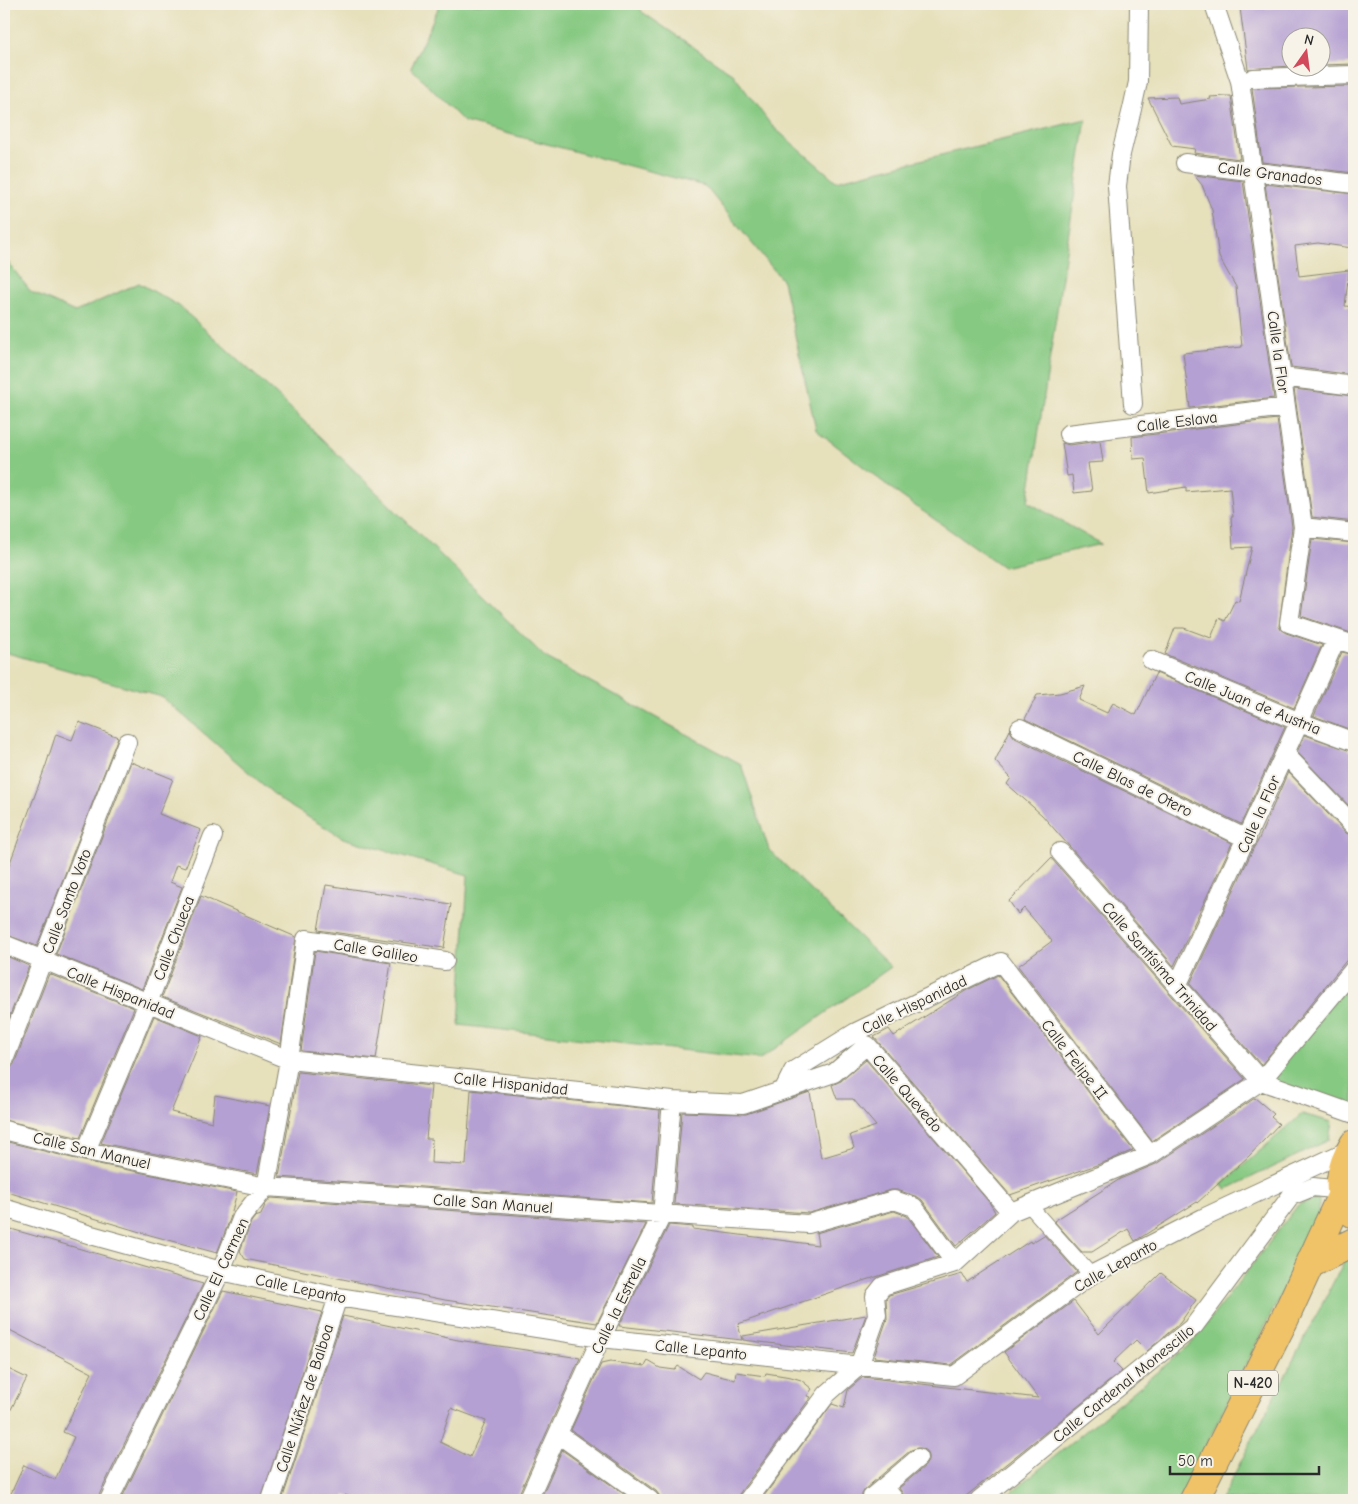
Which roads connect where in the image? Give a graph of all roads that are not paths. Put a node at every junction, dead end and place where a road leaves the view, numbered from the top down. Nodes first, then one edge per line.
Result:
1 (1140, 4) edge
2 (1214, 4) edge
3 (1354, 75) edge
4 (1247, 80) junction
5 (1185, 162) dead end
6 (1252, 171) junction
7 (1354, 184) edge
8 (1282, 377) junction
9 (1354, 386) edge
10 (1133, 404) dead end
11 (1286, 407) junction
12 (1068, 434) dead end
13 (1303, 527) junction
14 (1354, 533) edge
15 (1336, 640) junction
16 (1354, 645) edge
17 (1151, 660) dead end
18 (1300, 722) junction
19 (1020, 728) dead end
20 (127, 742) dead end
21 (1354, 742) edge
22 (1285, 754) junction
23 (1354, 826) edge
24 (213, 836) dead end
25 (1247, 839) junction
26 (1060, 852) dead end
27 (306, 939) joint
28 (4, 944) edge
29 (44, 960) junction
30 (446, 961) dead end
31 (1001, 962) joint
32 (1354, 969) edge
33 (1177, 986) junction
34 (148, 1003) junction
35 (4, 1060) edge
36 (289, 1060) junction
37 (1261, 1081) junction
38 (784, 1089) junction
39 (672, 1101) junction
40 (1354, 1114) edge
41 (4, 1130) edge
42 (1353, 1146) edge
43 (86, 1151) junction
44 (1150, 1156) junction
45 (266, 1187) junction
46 (1346, 1199) edge
47 (1029, 1205) junction
48 (4, 1208) edge
49 (1011, 1212) junction
50 (662, 1215) junction
51 (1354, 1242) edge
52 (954, 1263) junction
53 (1310, 1264) junction
54 (221, 1271) junction
55 (1091, 1275) junction
56 (338, 1297) junction
57 (601, 1338) junction
58 (859, 1366) junction
59 (558, 1434) junction
60 (918, 1458) dead end
61 (884, 1495) edge
62 (109, 1500) edge
63 (271, 1500) edge
64 (528, 1500) edge
65 (650, 1500) edge
66 (748, 1500) edge
67 (979, 1500) edge
68 (1194, 1500) edge

1 - 10 street
2 - 4 street, Calle la Flor
3 - 4 street
4 - 6 street, Calle la Flor
5 - 6 street, Calle Granados
6 - 7 street, Calle Granados
6 - 8 street, Calle la Flor
8 - 9 street
8 - 11 street, Calle la Flor
11 - 12 street, Calle Eslava
11 - 13 street, Calle la Flor
13 - 14 street
13 - 15 street, Calle la Flor
15 - 16 street
15 - 18 street, Calle la Flor
17 - 18 street, Calle Juan de Austria
18 - 21 street, Calle Juan de Austria
18 - 22 street, Calle la Flor
19 - 25 street, Calle Blas de Otero
20 - 29 street, Calle Santo Voto
22 - 23 street
22 - 25 street, Calle la Flor
24 - 34 street, Calle Chueca
25 - 33 street, Calle la Flor
26 - 33 street, Calle Santísima Trinidad
27 - 30 street, Calle Galileo
27 - 36 street, Calle El Carmen
28 - 29 street, Calle Hispanidad
29 - 34 street, Calle Hispanidad
29 - 35 street, Calle Santo Voto
31 - 38 street, Calle Hispanidad
31 - 44 street, Calle Felipe II
32 - 37 street
33 - 37 street, Calle Santísima Trinidad
34 - 36 street, Calle Hispanidad
34 - 43 street, Calle Chueca
36 - 39 street, Calle Hispanidad
36 - 45 street, Calle El Carmen
37 - 40 street
37 - 44 street
38 - 39 street, Calle Hispanidad
38 - 49 street, Calle Quevedo
39 - 50 street, Calle la Estrella
41 - 43 street, Calle San Manuel
42 - 46 highway
42 - 55 street, Calle Lepanto
43 - 45 street, Calle San Manuel
44 - 47 street
45 - 50 street, Calle San Manuel
45 - 54 street, Calle El Carmen
46 - 53 highway, N-420
46 - 67 street, Calle Cardenal Monescillo
47 - 49 street
47 - 55 street
48 - 54 street, Calle Lepanto
49 - 52 street
50 - 52 street, Calle San Manuel
50 - 57 street, Calle la Estrella
51 - 53 highway
52 - 58 street
53 - 68 highway, N-420
54 - 56 street, Calle Lepanto
54 - 62 street, Calle El Carmen
55 - 58 street, Calle Lepanto
56 - 57 street, Calle Lepanto
56 - 63 street, Calle Núñez de Balboa
57 - 58 street, Calle Lepanto
57 - 59 street, Calle la Estrella
58 - 66 street
59 - 64 street, Calle la Estrella
59 - 65 street
60 - 61 street

